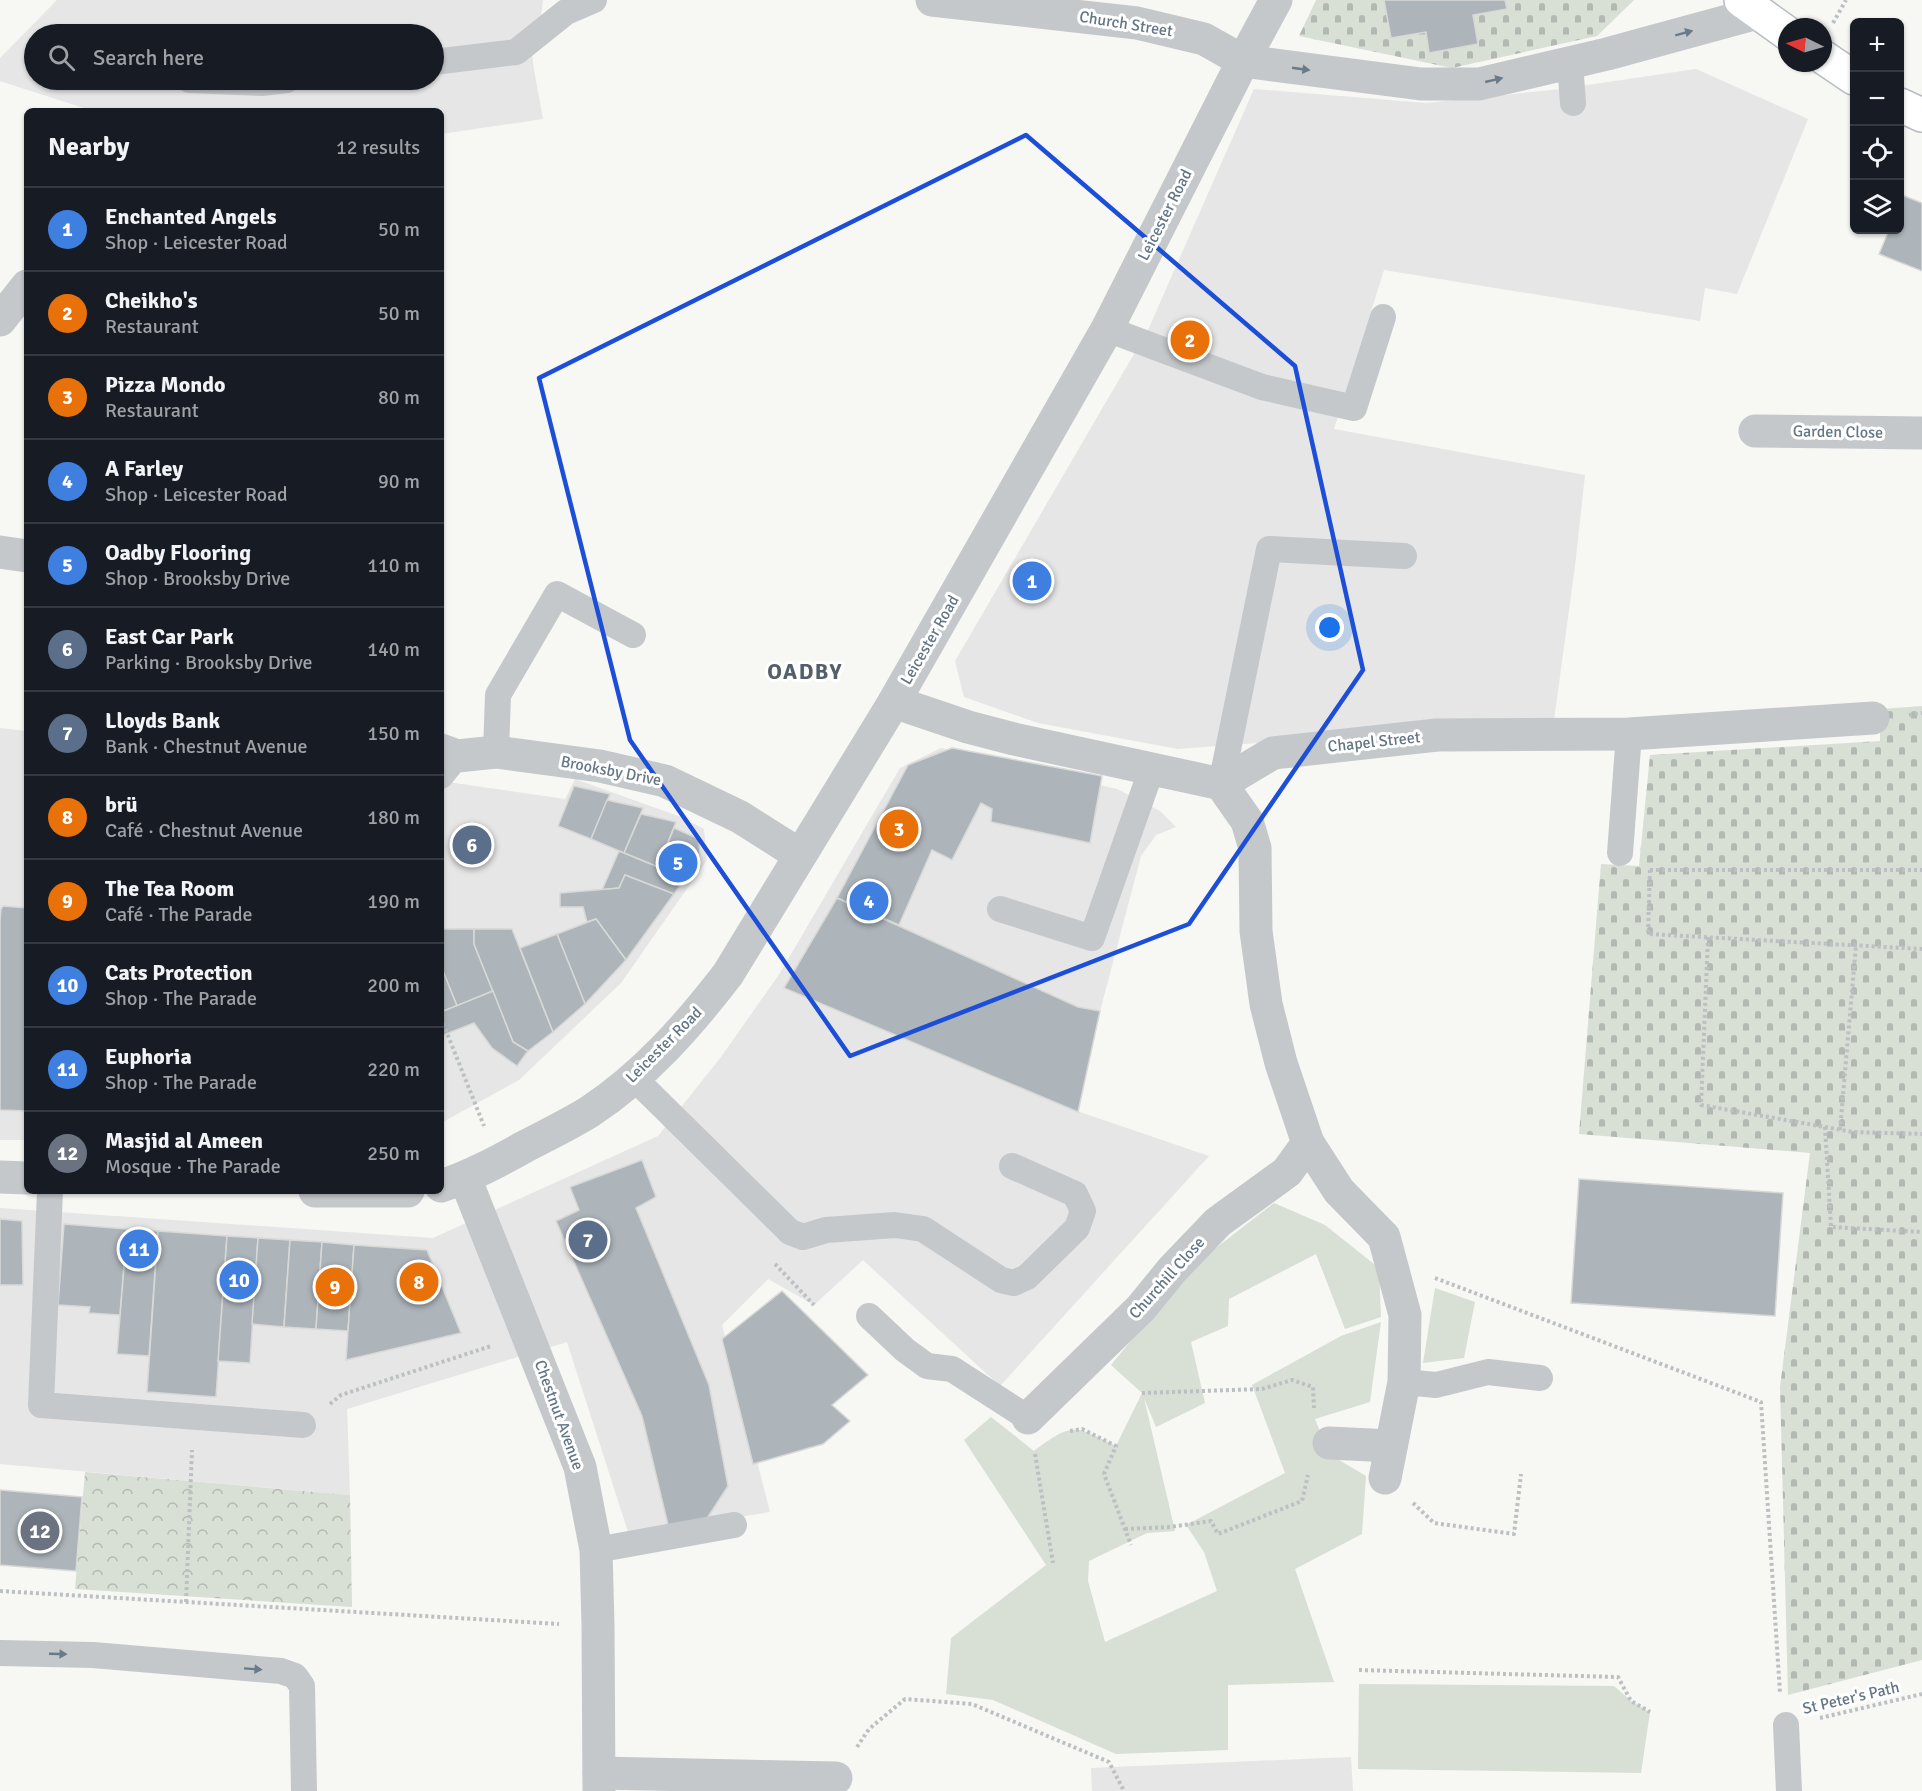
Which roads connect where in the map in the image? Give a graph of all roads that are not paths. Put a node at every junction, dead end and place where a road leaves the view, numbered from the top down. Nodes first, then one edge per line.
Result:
1 (594, 0) edge
2 (932, 0) edge
3 (1276, 0) edge
4 (567, 6) edge
5 (1749, 7) edge
6 (1778, 27) edge
7 (444, 61) edge
8 (1243, 61) junction
9 (1570, 63) junction
10 (1832, 63) edge
11 (1850, 75) edge
12 (1573, 103) dead end
13 (1904, 107) edge
14 (1922, 115) edge
15 (24, 290) edge
16 (1383, 317) dead end
17 (0, 320) edge
18 (1107, 328) junction
19 (1755, 431) dead end
20 (1922, 433) edge
21 (0, 552) edge
22 (24, 556) edge
23 (1404, 556) dead end
24 (633, 635) dead end
25 (894, 702) junction
26 (1873, 718) dead end
27 (1629, 734) junction
28 (496, 752) junction
29 (446, 760) edge
30 (1152, 768) junction
31 (1221, 784) junction
32 (1620, 853) dead end
33 (800, 855) junction
34 (1000, 909) dead end
35 (633, 1077) junction
36 (1308, 1143) junction
37 (1012, 1166) dead end
38 (0, 1177) edge
39 (24, 1178) edge
40 (453, 1182) edge
41 (50, 1194) edge
42 (869, 1316) dead end
43 (1540, 1378) dead end
44 (1404, 1382) junction
45 (1028, 1418) joint
46 (303, 1425) road end
47 (1322, 1431) road end
48 (734, 1525) dead end
49 (596, 1550) junction
50 (0, 1653) edge
51 (1786, 1725) road end
52 (836, 1778) road end
53 (599, 1782) edge
54 (304, 1791) edge
55 (1789, 1791) edge

1 - 4 lane
2 - 8 street, Church Street
3 - 8 street, Leicester Road
4 - 7 lane
5 - 6 main road
9 -> 5 street
8 -> 9 street
8 - 18 street, Leicester Road
9 - 12 lane
10 - 11 main road
13 - 14 main road
15 - 17 street
16 - 18 lane
18 - 25 street, Leicester Road
19 - 20 street, Garden Close
21 - 22 street
23 - 31 lane
24 - 28 lane
25 - 30 street
25 - 33 street, Leicester Road
26 - 27 street, Chapel Street
27 - 31 street, Chapel Street
27 - 32 lane
28 - 29 street, Brooksby Drive
28 - 33 street, Brooksby Drive
30 - 31 street
30 - 34 lane
31 - 36 street
33 - 35 street, Leicester Road
35 - 37 lane
35 - 40 street, Leicester Road
36 - 44 street
36 - 45 street, Churchill Close
38 - 39 street
40 - 49 street, Chestnut Avenue
41 - 46 lane
42 - 45 lane
43 - 44 lane
44 - 47 street
48 - 49 lane
49 - 53 street, Chestnut Avenue
50 -> 54 lane
51 - 55 lane
52 - 53 street, Chestnut Avenue

